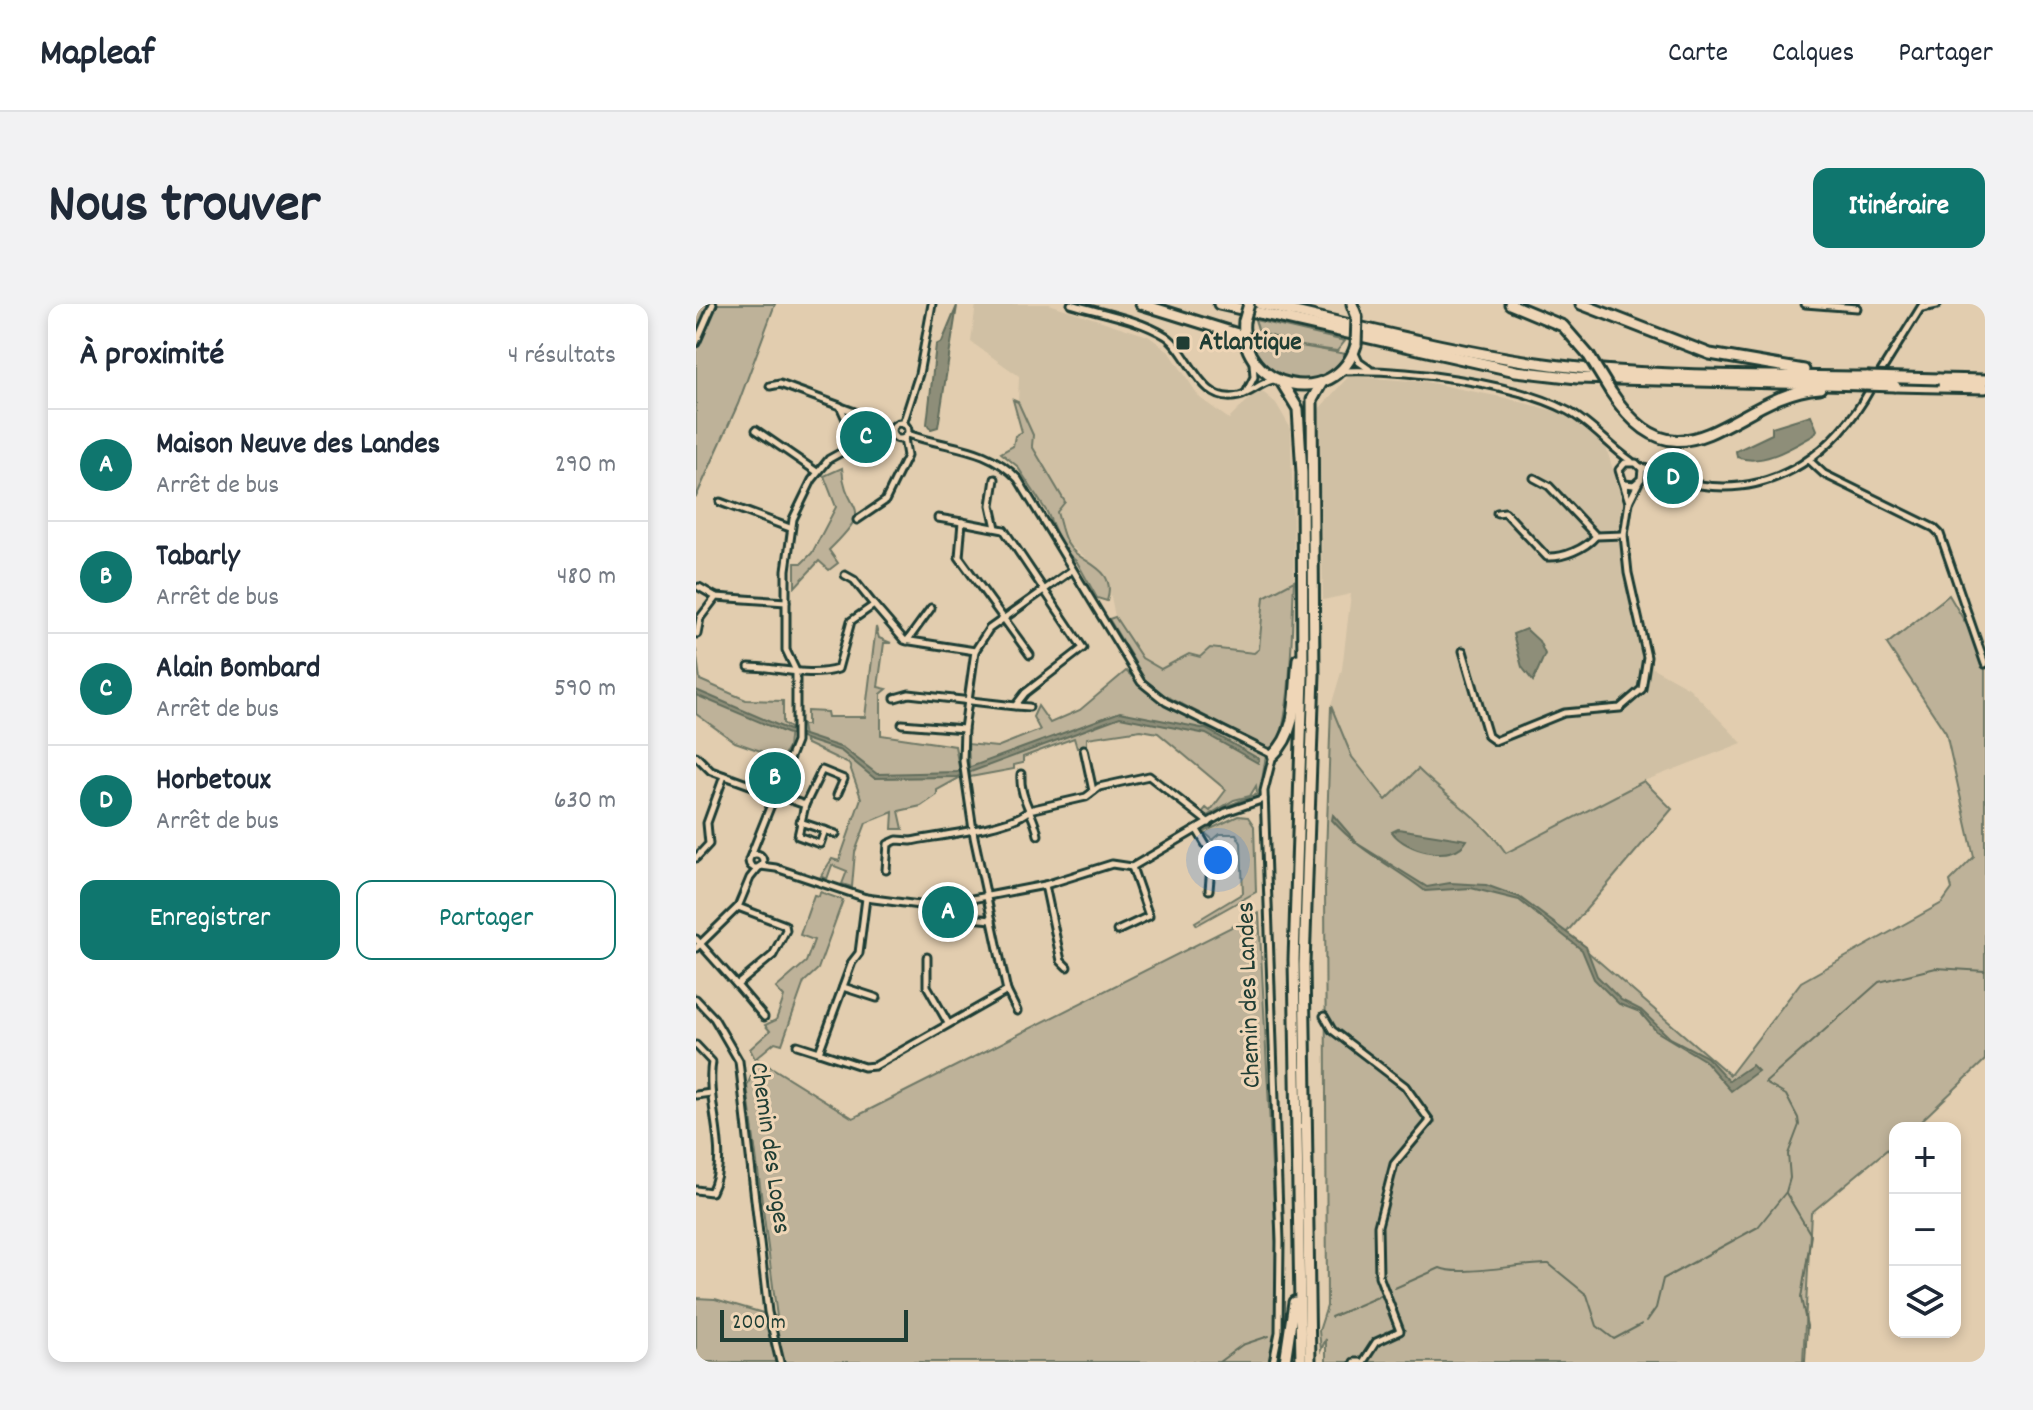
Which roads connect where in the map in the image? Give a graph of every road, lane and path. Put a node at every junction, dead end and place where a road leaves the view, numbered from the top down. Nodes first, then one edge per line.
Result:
1 (713, 304) edge
2 (932, 304) edge
3 (1071, 304) edge
4 (1141, 304) edge
5 (1219, 304) edge
6 (1249, 304) edge
7 (1260, 304) edge
8 (1510, 304) edge
9 (1581, 304) edge
10 (1805, 304) edge
11 (1811, 304) edge
12 (1935, 304) edge
13 (1945, 304) edge
14 (1922, 306) edge
15 (1857, 308) dead end
16 (1357, 310) edge
17 (1244, 336) junction
18 (696, 343) edge
19 (1355, 348) junction
20 (1253, 362) junction
21 (1370, 370) junction
22 (1339, 371) junction
23 (1868, 378) junction
24 (1985, 380) edge
25 (1277, 381) junction
26 (1322, 382) junction
27 (770, 386) dead end
28 (1985, 388) edge
29 (1246, 392) junction
30 (840, 406) junction
31 (876, 420) dead end
32 (903, 424) junction
33 (756, 430) dead end
34 (892, 434) junction
35 (906, 436) junction
36 (858, 445) junction
37 (1615, 448) junction
38 (1631, 461) junction
39 (1810, 461) junction
40 (1620, 467) junction
41 (1641, 467) junction
42 (817, 472) junction
43 (1657, 472) junction
44 (1534, 478) dead end
45 (995, 479) dead end
46 (1640, 480) junction
47 (1625, 484) junction
48 (720, 502) dead end
49 (1629, 502) junction
50 (1497, 513) dead end
51 (938, 518) dead end
52 (857, 520) dead end
53 (962, 522) junction
54 (790, 528) junction
55 (996, 528) junction
56 (1624, 535) junction
57 (1596, 536) junction
58 (1072, 570) junction
59 (845, 575) dead end
60 (699, 587) dead end
61 (1045, 589) junction
62 (716, 597) junction
63 (786, 602) junction
64 (874, 605) junction
65 (931, 608) dead end
66 (1004, 617) junction
67 (697, 634) edge
68 (907, 641) junction
69 (1303, 649) junction
70 (975, 651) junction
71 (1463, 651) dead end
72 (1030, 655) dead end
73 (1985, 664) edge
74 (749, 667) dead end
75 (796, 671) junction
76 (895, 698) dead end
77 (968, 702) junction
78 (1015, 706) junction
79 (1029, 707) dead end
80 (902, 724) dead end
81 (964, 729) junction
82 (1084, 749) dead end
83 (1273, 755) junction
84 (696, 756) edge
85 (1021, 774) dead end
86 (724, 776) junction
87 (1093, 791) junction
88 (775, 794) junction
89 (837, 795) dead end
90 (1264, 799) junction
91 (805, 805) junction
92 (1249, 806) junction
93 (1029, 810) junction
94 (1264, 810) junction
95 (800, 822) junction
96 (1209, 823) junction
97 (974, 827) junction
98 (825, 830) junction
99 (1197, 830) junction
100 (836, 834) dead end
101 (1038, 835) dead end
102 (757, 842) junction
103 (751, 855) junction
104 (762, 857) junction
105 (696, 858) edge
106 (749, 863) junction
107 (760, 867) junction
108 (1132, 867) junction
109 (776, 868) junction
110 (886, 870) dead end
111 (750, 878) junction
112 (1045, 885) junction
113 (1209, 890) dead end
114 (866, 898) junction
115 (987, 898) junction
116 (738, 907) junction
117 (933, 911) junction
118 (992, 920) junction
119 (1117, 931) dead end
120 (698, 944) edge
121 (927, 957) dead end
122 (1067, 967) dead end
123 (737, 985) junction
124 (843, 987) junction
125 (1007, 991) junction
126 (877, 998) dead end
127 (696, 999) edge
128 (1017, 1011) dead end
129 (1324, 1016) dead end
130 (764, 1017) dead end
131 (948, 1023) junction
132 (696, 1045) edge
133 (797, 1045) dead end
134 (819, 1052) junction
135 (711, 1093) junction
136 (696, 1095) edge
137 (696, 1190) edge
138 (1299, 1287) junction
139 (780, 1362) edge
140 (1273, 1362) edge
141 (1285, 1362) edge
142 (1301, 1362) edge
143 (1313, 1362) edge
144 (1359, 1362) edge

1 - 18 street
2 - 32 street
3 - 29 street
4 - 17 highway
5 - 23 highway
6 - 17 highway, bridge
7 - 23 highway
8 - 23 highway, bridge
9 - 23 highway
10 - 11 street
11 - 15 street
12 - 13 street
12 - 14 street
14 - 39 street
16 - 19 highway, bridge
17 - 20 highway
19 - 21 street
19 - 22 highway
20 - 25 highway
20 - 29 street
21 - 22 street
21 - 37 street
22 - 26 highway
23 - 24 highway, bridge
23 - 28 highway, bridge
25 - 26 highway
25 - 29 street
25 - 69 highway
26 - 143 highway
27 - 30 street
30 - 31 street
30 - 36 street
32 - 34 street
32 - 35 street
33 - 42 street
34 - 35 street
34 - 36 street
35 - 52 street
35 - 58 street
36 - 42 street
37 - 38 street
37 - 40 street
38 - 40 street
38 - 41 street
39 - 43 street
39 - 73 street
40 - 47 street
41 - 43 street
41 - 46 street
42 - 54 street
43 - 46 street
44 - 57 street
45 - 55 street
46 - 47 street
46 - 49 street
47 - 49 street
48 - 54 street
49 - 56 street
50 - 57 street
51 - 53 street
53 - 55 street
53 - 66 street
54 - 63 street
55 - 61 street
56 - 57 street
56 - 71 street
58 - 61 street
58 - 83 street
59 - 64 street
60 - 62 street
61 - 66 street
61 - 78 street
62 - 63 street
62 - 67 street
63 - 75 street
64 - 68 street
64 - 75 street
65 - 68 street
66 - 70 street
66 - 72 street
68 - 70 street
69 - 83 highway
69 - 138 highway
70 - 77 street
74 - 75 street
75 - 88 street
76 - 77 street
77 - 78 street
77 - 81 street
78 - 79 street
80 - 81 street
81 - 97 street
82 - 87 street
83 - 90 street, Chemin des Landes
84 - 86 street
85 - 93 street
86 - 88 street
86 - 105 street
87 - 93 street
87 - 96 street
88 - 91 street
88 - 102 street
89 - 91 street
90 - 92 street
90 - 94 street, Chemin des Landes
91 - 95 street
92 - 94 street
92 - 96 street
93 - 97 street
93 - 101 street
94 - 140 street, Chemin des Landes
95 - 98 street
95 - 98 street
96 - 99 street
97 - 110 street
97 - 115 street
98 - 100 street
99 - 108 street
99 - 113 street
102 - 103 street
102 - 104 street
103 - 104 street
103 - 106 street
104 - 107 street
104 - 109 street
106 - 107 street
106 - 111 street
107 - 109 street
107 - 111 street
108 - 112 street
108 - 119 street
109 - 114 street
111 - 116 street
112 - 115 street
112 - 122 street
114 - 117 street
114 - 124 street
115 - 117 street
115 - 118 street
116 - 120 street
116 - 123 street
117 - 118 street
118 - 125 street
120 - 123 street
121 - 131 street
123 - 130 street
124 - 126 street
124 - 134 street
125 - 128 street
125 - 131 street
127 - 139 street, Chemin des Loges
129 - 144 street
131 - 134 street
132 - 135 street
133 - 134 street
135 - 136 street
135 - 137 street
138 - 141 highway
138 - 142 highway

